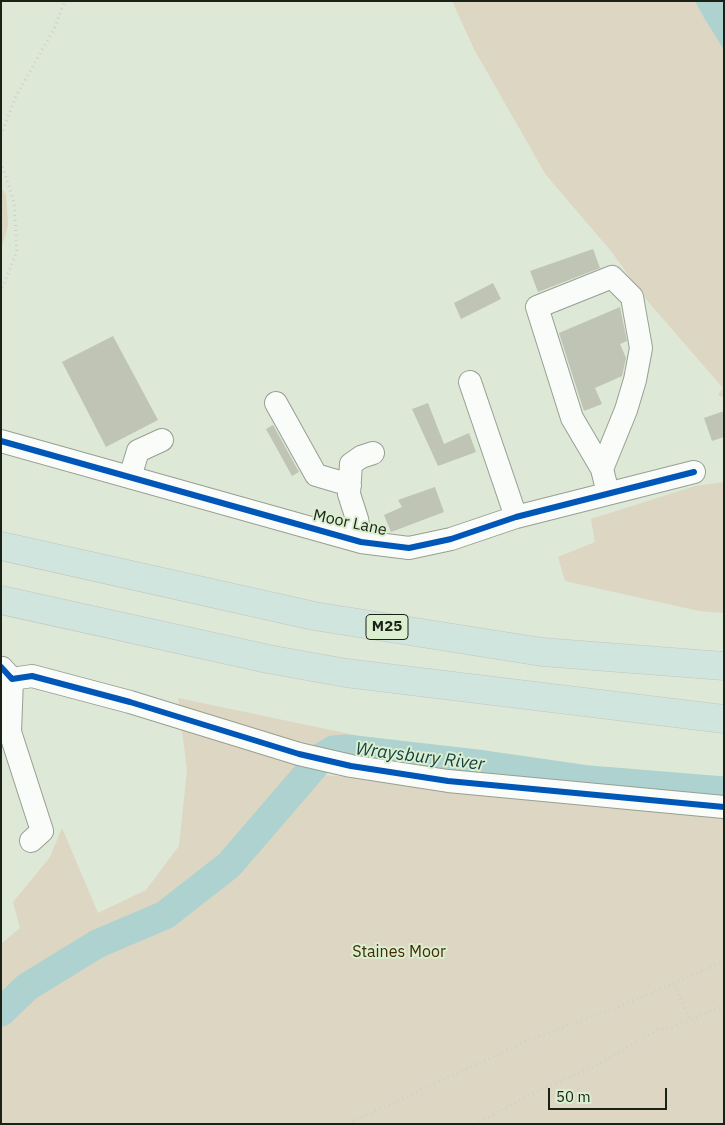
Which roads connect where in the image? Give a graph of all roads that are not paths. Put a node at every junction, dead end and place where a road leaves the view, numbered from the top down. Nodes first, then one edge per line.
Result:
1 (470, 382) dead end
2 (276, 403) dead end
3 (162, 440) dead end
4 (1, 442) edge
5 (373, 453) dead end
6 (602, 469) junction
7 (694, 472) dead end
8 (130, 477) junction
9 (350, 485) junction
10 (608, 493) junction
11 (516, 517) junction
12 (361, 542) junction
13 (2, 546) edge
14 (1, 600) edge
15 (724, 666) edge
16 (7, 673) edge
17 (7, 707) edge
18 (724, 719) edge
19 (724, 807) edge
20 (31, 841) dead end

1 - 11 street
2 - 9 street
3 - 8 street
4 - 8 street, Moor Lane
5 - 9 street
6 - 6 street
6 - 10 street
7 - 10 street, Moor Lane
8 - 12 street, Moor Lane
9 - 12 street
10 - 11 street, Moor Lane
11 - 12 street, Moor Lane
13 - 15 highway, M25
14 - 18 highway
16 - 17 street
16 - 19 street
17 - 20 street

